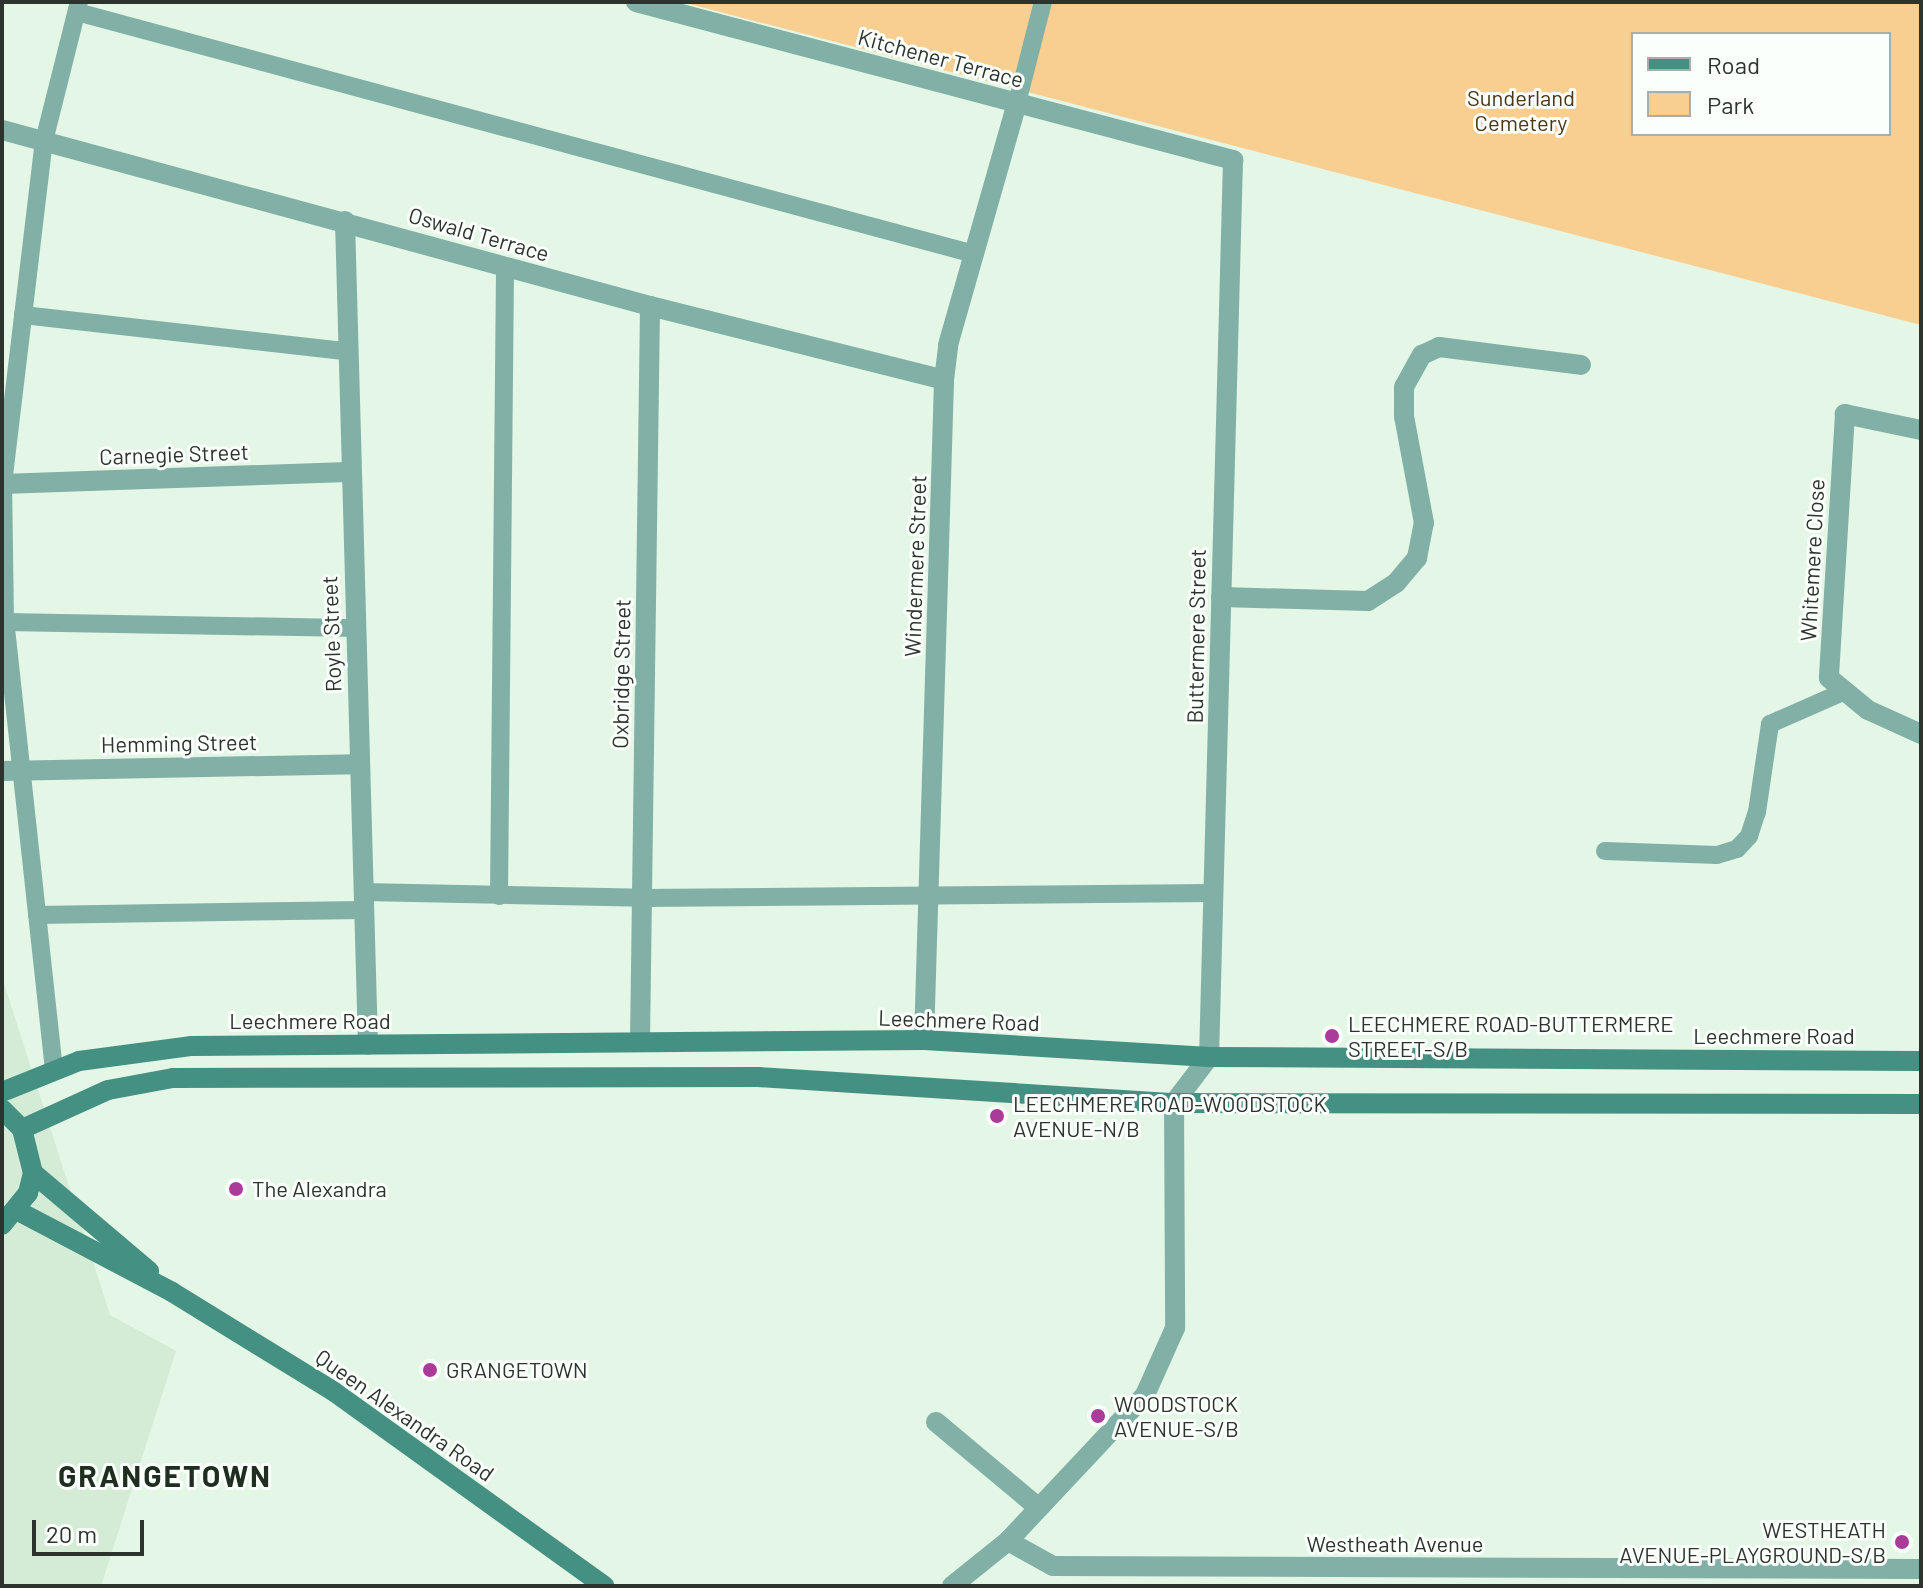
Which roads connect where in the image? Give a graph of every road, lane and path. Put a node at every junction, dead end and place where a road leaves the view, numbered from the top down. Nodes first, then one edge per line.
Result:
1 (636, 2) edge
2 (1043, 2) edge
3 (78, 7) edge
4 (1017, 103) junction
5 (2, 130) edge
6 (44, 141) junction
7 (1233, 160) joint
8 (345, 221) junction
9 (974, 254) junction
10 (505, 267) junction
11 (650, 306) junction
12 (23, 315) junction
13 (346, 351) junction
14 (1581, 365) dead end
15 (944, 380) junction
16 (1921, 430) edge
17 (348, 472) junction
18 (2, 484) edge
19 (1221, 597) junction
20 (5, 622) junction
21 (356, 628) junction
22 (1845, 691) junction
23 (1921, 734) edge
24 (357, 764) junction
25 (11, 771) edge
26 (1605, 851) dead end
27 (929, 893) junction
28 (1213, 893) junction
29 (499, 896) junction
30 (642, 898) junction
31 (363, 901) junction
32 (37, 915) junction
33 (924, 1040) junction
34 (640, 1042) junction
35 (368, 1045) junction
36 (1209, 1057) junction
37 (1921, 1061) edge
38 (54, 1070) junction
39 (2, 1092) edge
40 (1174, 1103) junction
41 (1921, 1104) edge
42 (2, 1109) edge
43 (22, 1129) junction
44 (33, 1173) junction
45 (10, 1218) edge
46 (172, 1292) junction
47 (936, 1422) dead end
48 (1039, 1508) junction
49 (1008, 1541) junction
50 (1921, 1569) edge
51 (1789, 1577) edge
52 (604, 1586) edge
53 (952, 1586) edge

1 - 4 street, Kitchener Terrace
2 - 4 lane
3 - 6 lane
3 - 9 lane
4 - 7 street, Kitchener Terrace
4 - 9 street, Windermere Street
5 - 6 street, Oswald Terrace
6 - 8 street, Oswald Terrace
6 - 12 lane
7 - 19 street, Buttermere Street
8 - 10 street, Oswald Terrace
8 - 13 street, Royle Street
9 - 15 street, Windermere Street
10 - 11 street, Oswald Terrace
10 - 29 lane
11 - 15 street, Oswald Terrace
11 - 30 street, Oxbridge Street
12 - 13 lane
12 - 18 lane
13 - 17 street, Royle Street
14 - 19 street
15 - 27 street, Windermere Street
16 - 22 street, Whitemere Close
17 - 18 street, Carnegie Street
17 - 21 street, Royle Street
18 - 20 lane
19 - 28 street, Buttermere Street
20 - 21 lane
20 - 25 lane
21 - 24 street, Royle Street
22 - 23 street, Whitemere Close
22 - 26 lane
24 - 25 street, Hemming Street
24 - 31 street, Royle Street
25 - 32 lane
27 - 28 lane
27 - 30 lane
27 - 33 street, Windermere Street
28 - 36 street, Buttermere Street
29 - 30 lane
29 - 31 lane
30 - 34 street, Oxbridge Street
31 - 32 lane
31 - 35 street, Royle Street
32 - 38 lane
33 - 34 street, Leechmere Road
33 - 36 street, Leechmere Road
34 - 35 street, Leechmere Road
35 - 38 street, Leechmere Road
36 - 37 street, Leechmere Road
36 - 40 street
38 - 39 street, Leechmere Road
40 - 41 street
40 - 43 street
40 - 48 street
42 - 43 street
43 - 44 street
44 - 45 street
44 - 46 street, Queen Alexandra Road
45 - 46 street, Queen Alexandra Road
46 - 52 street, Queen Alexandra Road
47 - 48 street
48 - 49 street
49 - 51 street, Westheath Avenue
49 - 53 street
50 - 51 street, Westheath Avenue

